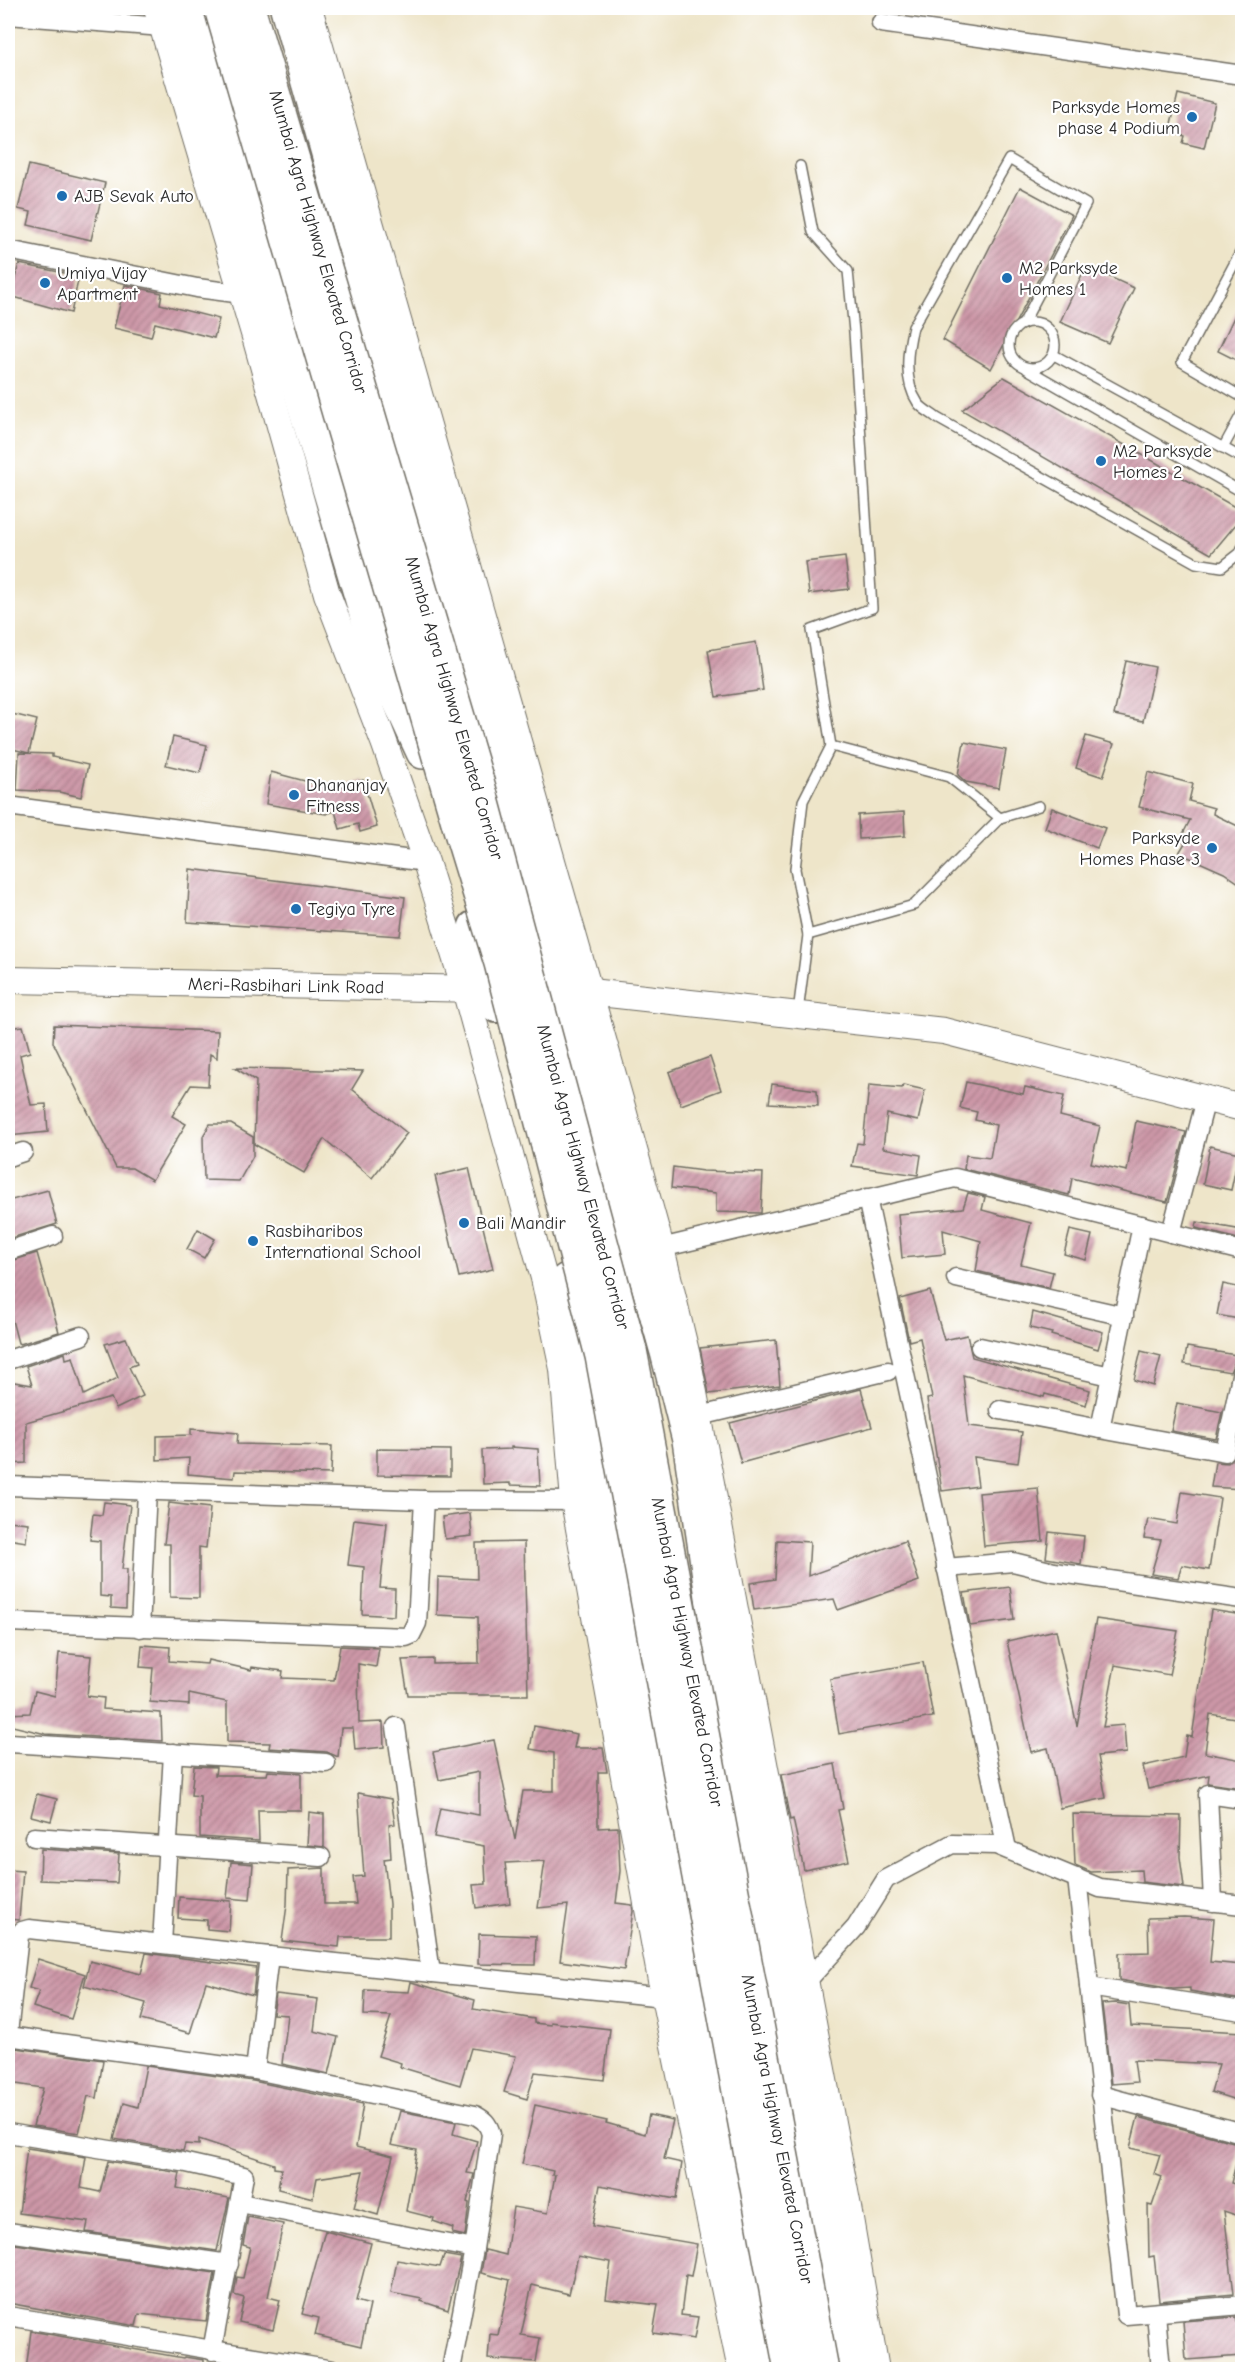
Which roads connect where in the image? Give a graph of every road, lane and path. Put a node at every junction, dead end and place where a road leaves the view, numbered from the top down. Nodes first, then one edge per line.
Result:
1 (202, 8) edge
2 (221, 8) edge
3 (248, 8) edge
4 (264, 8) edge
5 (287, 8) edge
6 (309, 8) edge
7 (169, 14) edge
8 (8, 15) edge
9 (881, 23) dead end
10 (1242, 75) edge
11 (800, 166) dead end
12 (1242, 249) edge
13 (8, 250) edge
14 (243, 294) junction
15 (1023, 324) junction
16 (1054, 355) junction
17 (1027, 369) junction
18 (1242, 396) edge
19 (1242, 413) edge
20 (1223, 448) junction
21 (1242, 458) edge
22 (1242, 492) edge
23 (1242, 548) edge
24 (831, 746) junction
25 (423, 752) junction
26 (8, 806) edge
27 (1039, 806) dead end
28 (1000, 818) junction
29 (426, 862) junction
30 (808, 935) junction
31 (8, 980) edge
32 (478, 989) junction
33 (567, 990) junction
34 (797, 1015) junction
35 (1206, 1099) junction
36 (1242, 1108) edge
37 (867, 1198) junction
38 (1142, 1225) junction
39 (1171, 1233) junction
40 (53, 1236) dead end
41 (661, 1248) junction
42 (8, 1251) edge
43 (1242, 1251) edge
44 (956, 1278) dead end
45 (567, 1280) junction
46 (1124, 1316) junction
47 (81, 1336) dead end
48 (980, 1347) dead end
49 (8, 1360) edge
50 (888, 1371) dead end
51 (1242, 1371) edge
52 (1111, 1377) junction
53 (1000, 1410) dead end
54 (699, 1416) junction
55 (1100, 1429) junction
56 (8, 1486) edge
57 (147, 1491) junction
58 (424, 1500) junction
59 (574, 1501) junction
60 (946, 1568) junction
61 (1242, 1599) edge
62 (8, 1622) edge
63 (140, 1628) junction
64 (396, 1727) dead end
65 (10, 1743) dead end
66 (173, 1754) junction
67 (326, 1763) dead end
68 (1242, 1799) edge
69 (34, 1837) dead end
70 (168, 1846) junction
71 (1007, 1849) junction
72 (321, 1857) dead end
73 (1077, 1878) junction
74 (1213, 1902) junction
75 (1242, 1905) edge
76 (162, 1944) junction
77 (269, 1956) junction
78 (430, 1973) junction
79 (806, 1982) junction
80 (1089, 1987) junction
81 (664, 1997) junction
82 (1242, 2011) edge
83 (8, 2034) edge
84 (255, 2070) junction
85 (1100, 2095) junction
86 (8, 2133) edge
87 (1242, 2133) edge
88 (240, 2203) junction
89 (8, 2232) edge
90 (474, 2249) junction
91 (229, 2264) junction
92 (1242, 2305) edge
93 (1156, 2313) junction
94 (8, 2316) edge
95 (212, 2351) junction
96 (333, 2370) edge
97 (451, 2370) edge
98 (741, 2370) edge
99 (758, 2370) edge
100 (779, 2370) edge
101 (791, 2370) edge
102 (822, 2370) edge
103 (836, 2370) edge
104 (856, 2370) edge
105 (876, 2370) edge
106 (1161, 2370) edge

1 - 25 main road
2 - 101 highway, Mumbai Agra Highway Elevated Corridor, bridge
3 - 102 highway, Mumbai Agra Highway Elevated Corridor, bridge
4 - 33 main road
5 - 33 highway
6 - 33 street
7 - 8 street
7 - 14 street
7 - 25 highway
9 - 10 street
11 - 24 lane
12 - 18 lane
13 - 14 street
14 - 29 street
15 - 16 lane
15 - 17 lane
15 - 23 lane
16 - 17 lane
16 - 20 lane
17 - 22 lane
19 - 20 lane
20 - 21 lane
24 - 28 lane
24 - 30 lane
25 - 32 main road
26 - 29 street
27 - 28 lane
28 - 30 lane
29 - 32 street
30 - 34 lane
31 - 32 street, Meri-Rasbihari Link Road
32 - 33 street, Meri-Rasbihari Link Road
32 - 45 main road
32 - 59 street
33 - 34 street, Meri-Rasbihari Link Road
33 - 41 street
33 - 103 main road
33 - 104 highway
34 - 35 street, Meri-Rasbihari Link Road
35 - 36 street, Meri-Rasbihari Link Road
35 - 39 street
37 - 38 street
37 - 41 street
37 - 60 street
38 - 39 street
38 - 46 street
39 - 43 street
40 - 42 street
41 - 54 street
44 - 46 street
45 - 99 highway
45 - 100 main road
46 - 52 street
47 - 49 street
48 - 52 street
50 - 54 street
51 - 55 street
52 - 55 street
53 - 55 street
54 - 79 street
56 - 57 street
57 - 58 street
57 - 63 street
58 - 59 street
58 - 63 street
59 - 81 street
60 - 61 street
60 - 71 street
62 - 63 street
64 - 78 street
65 - 66 street
66 - 67 street
66 - 70 street
68 - 74 street
69 - 70 street
70 - 72 street
70 - 76 street
71 - 73 street
71 - 79 street
73 - 74 street
73 - 80 street
74 - 75 street
76 - 77 street
76 - 83 street
77 - 78 street
77 - 84 street
78 - 81 street
79 - 105 street
80 - 82 street
80 - 85 street
81 - 98 street
83 - 84 street
84 - 90 street
85 - 87 street
85 - 93 street
86 - 88 street
88 - 90 street
88 - 91 street
89 - 91 street
90 - 97 street
91 - 95 street
92 - 93 street
93 - 106 street
94 - 95 street
95 - 96 street

